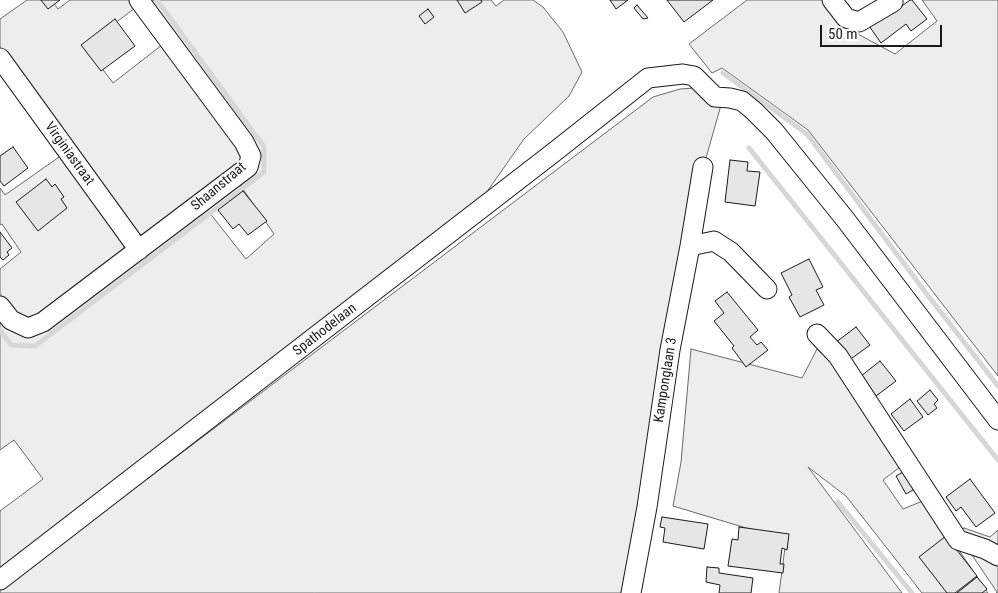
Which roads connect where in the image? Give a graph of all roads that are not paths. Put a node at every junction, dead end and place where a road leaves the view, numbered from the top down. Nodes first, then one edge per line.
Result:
1 (139, 0) edge
2 (832, 0) edge
3 (893, 2) dead end
4 (0, 58) edge
5 (703, 167) dead end
6 (690, 246) junction
7 (138, 250) junction
8 (767, 289) dead end
9 (0, 306) edge
10 (817, 334) dead end
11 (998, 420) edge
12 (998, 556) edge
13 (0, 580) edge
14 (631, 593) edge

1 - 7 street, Shaanstraat
2 - 3 street
4 - 7 street, Virginiastraat
5 - 6 street, Kamponglaan 3
6 - 8 street
6 - 14 street, Kamponglaan 3
7 - 9 street, Shaanstraat
10 - 12 street
11 - 13 street, Spathodelaan

